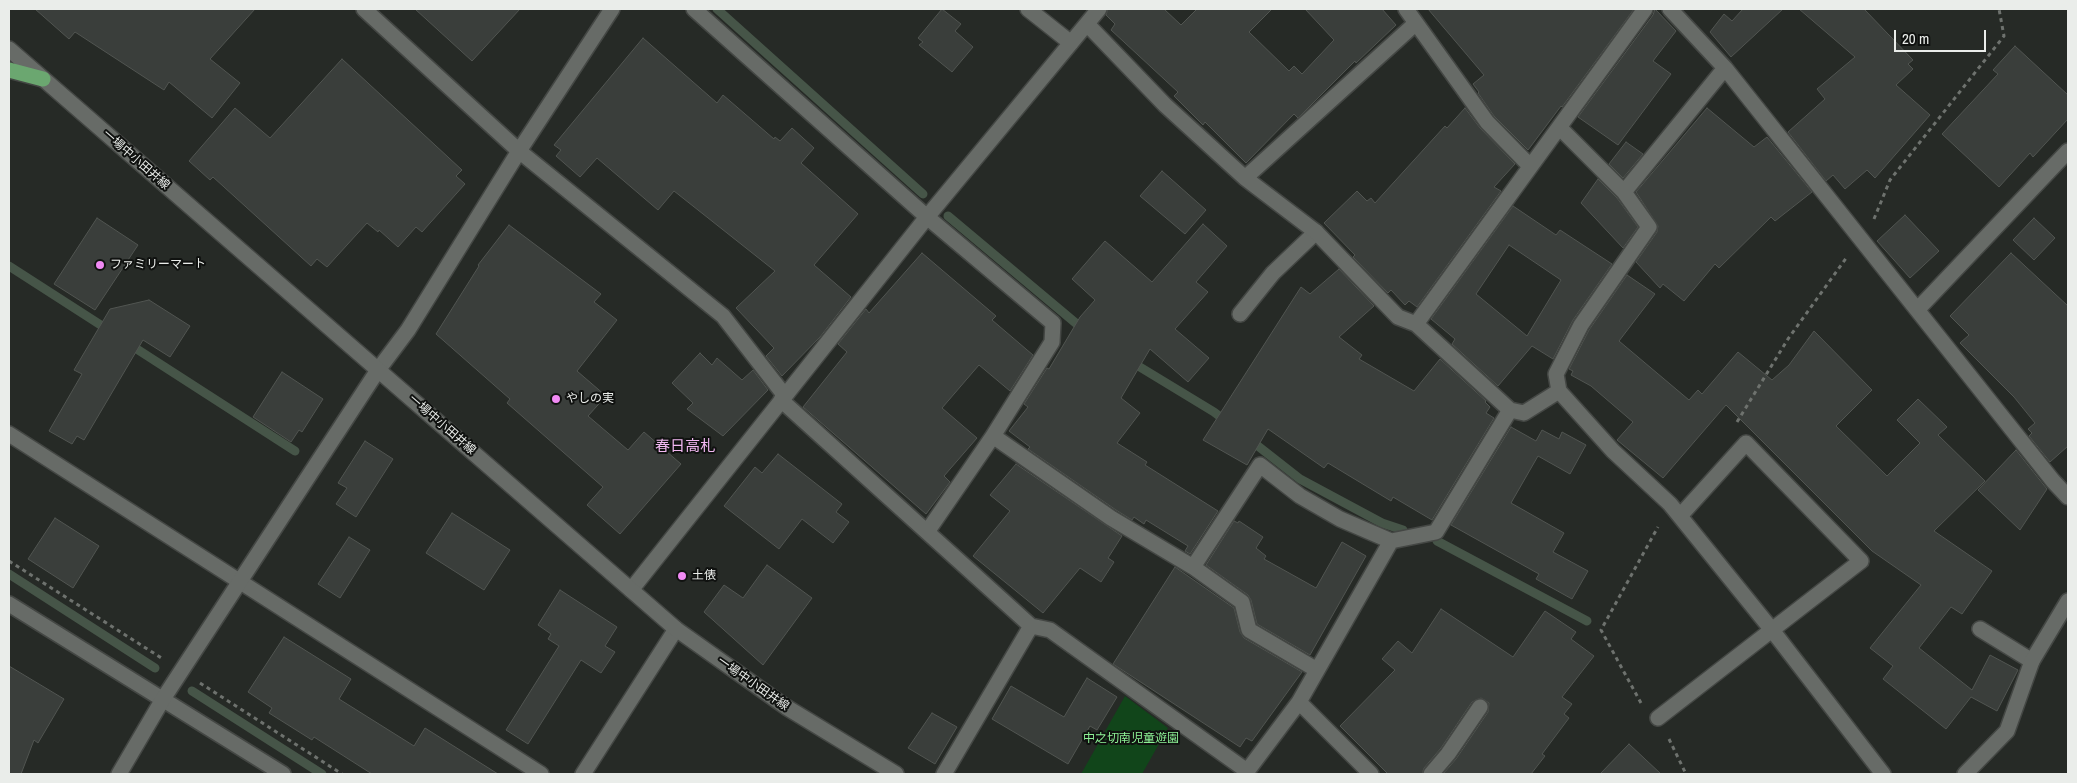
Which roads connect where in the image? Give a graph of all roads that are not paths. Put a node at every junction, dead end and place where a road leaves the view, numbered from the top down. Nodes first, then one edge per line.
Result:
1 (364, 9) edge
2 (612, 9) edge
3 (694, 9) edge
4 (1028, 9) edge
5 (1099, 9) edge
6 (1406, 9) edge
7 (1645, 9) edge
8 (1670, 9) edge
9 (1416, 23) junction
10 (1086, 24) junction
11 (1071, 43) junction
12 (9, 49) edge
13 (1725, 68) junction
14 (9, 70) edge
15 (44, 79) junction
16 (1559, 127) junction
17 (2068, 151) edge
18 (519, 152) junction
19 (1530, 166) junction
20 (1245, 178) junction
21 (1624, 192) junction
22 (927, 217) junction
23 (1316, 232) junction
24 (1918, 309) junction
25 (1240, 314) dead end
26 (1416, 324) junction
27 (378, 370) junction
28 (1559, 391) junction
29 (783, 398) junction
30 (1510, 410) junction
31 (9, 434) edge
32 (993, 436) junction
33 (2068, 497) edge
34 (1675, 510) junction
35 (928, 532) junction
36 (1391, 541) junction
37 (1193, 568) junction
38 (239, 582) junction
39 (631, 590) junction
40 (2068, 601) edge
41 (9, 604) edge
42 (1031, 626) junction
43 (676, 629) junction
44 (1980, 629) dead end
45 (1772, 630) junction
46 (2032, 661) junction
47 (1317, 670) junction
48 (163, 699) junction
49 (1298, 702) junction
50 (1480, 707) dead end
51 (1658, 718) road end
52 (1246, 773) edge
53 (119, 774) edge
54 (283, 774) edge
55 (541, 774) edge
56 (582, 774) edge
57 (896, 774) edge
58 (944, 774) edge
59 (1371, 774) edge
60 (1431, 774) edge
61 (1883, 774) edge
62 (1965, 774) edge

1 - 18 street
2 - 18 street
3 - 22 street
4 - 11 street
5 - 10 street
6 - 9 street
7 - 16 street
8 - 13 street
9 - 19 street
9 - 20 street
10 - 11 street
10 - 20 street
11 - 22 street
12 - 15 street, 一場中小田井線
13 - 21 street
13 - 24 street
14 - 15 highway
15 - 27 street, 一場中小田井線
16 - 19 street
16 - 21 street
17 - 24 street
18 - 27 street
18 - 29 street
19 - 26 street
20 - 23 street
21 - 28 street
22 - 29 street
22 - 32 street
23 - 25 street
23 - 26 street
24 - 33 street
26 - 30 street
27 - 38 street
27 - 39 street, 一場中小田井線
28 - 30 street
28 - 34 street
29 - 35 street
29 - 39 street
30 - 36 street
31 - 38 street
32 - 35 street
32 - 37 street
34 - 45 street
34 - 45 street
35 - 42 street
36 - 37 street
36 - 47 street
37 - 47 street
38 - 48 street
38 - 55 street
39 - 43 street, 一場中小田井線
40 - 46 street
41 - 48 street
42 - 52 street
42 - 58 street
43 - 56 street
43 - 57 street, 一場中小田井線
44 - 46 street
45 - 51 street
45 - 61 street
46 - 62 street
47 - 49 street
48 - 53 street
48 - 54 street
49 - 52 street
49 - 59 street
50 - 60 street

